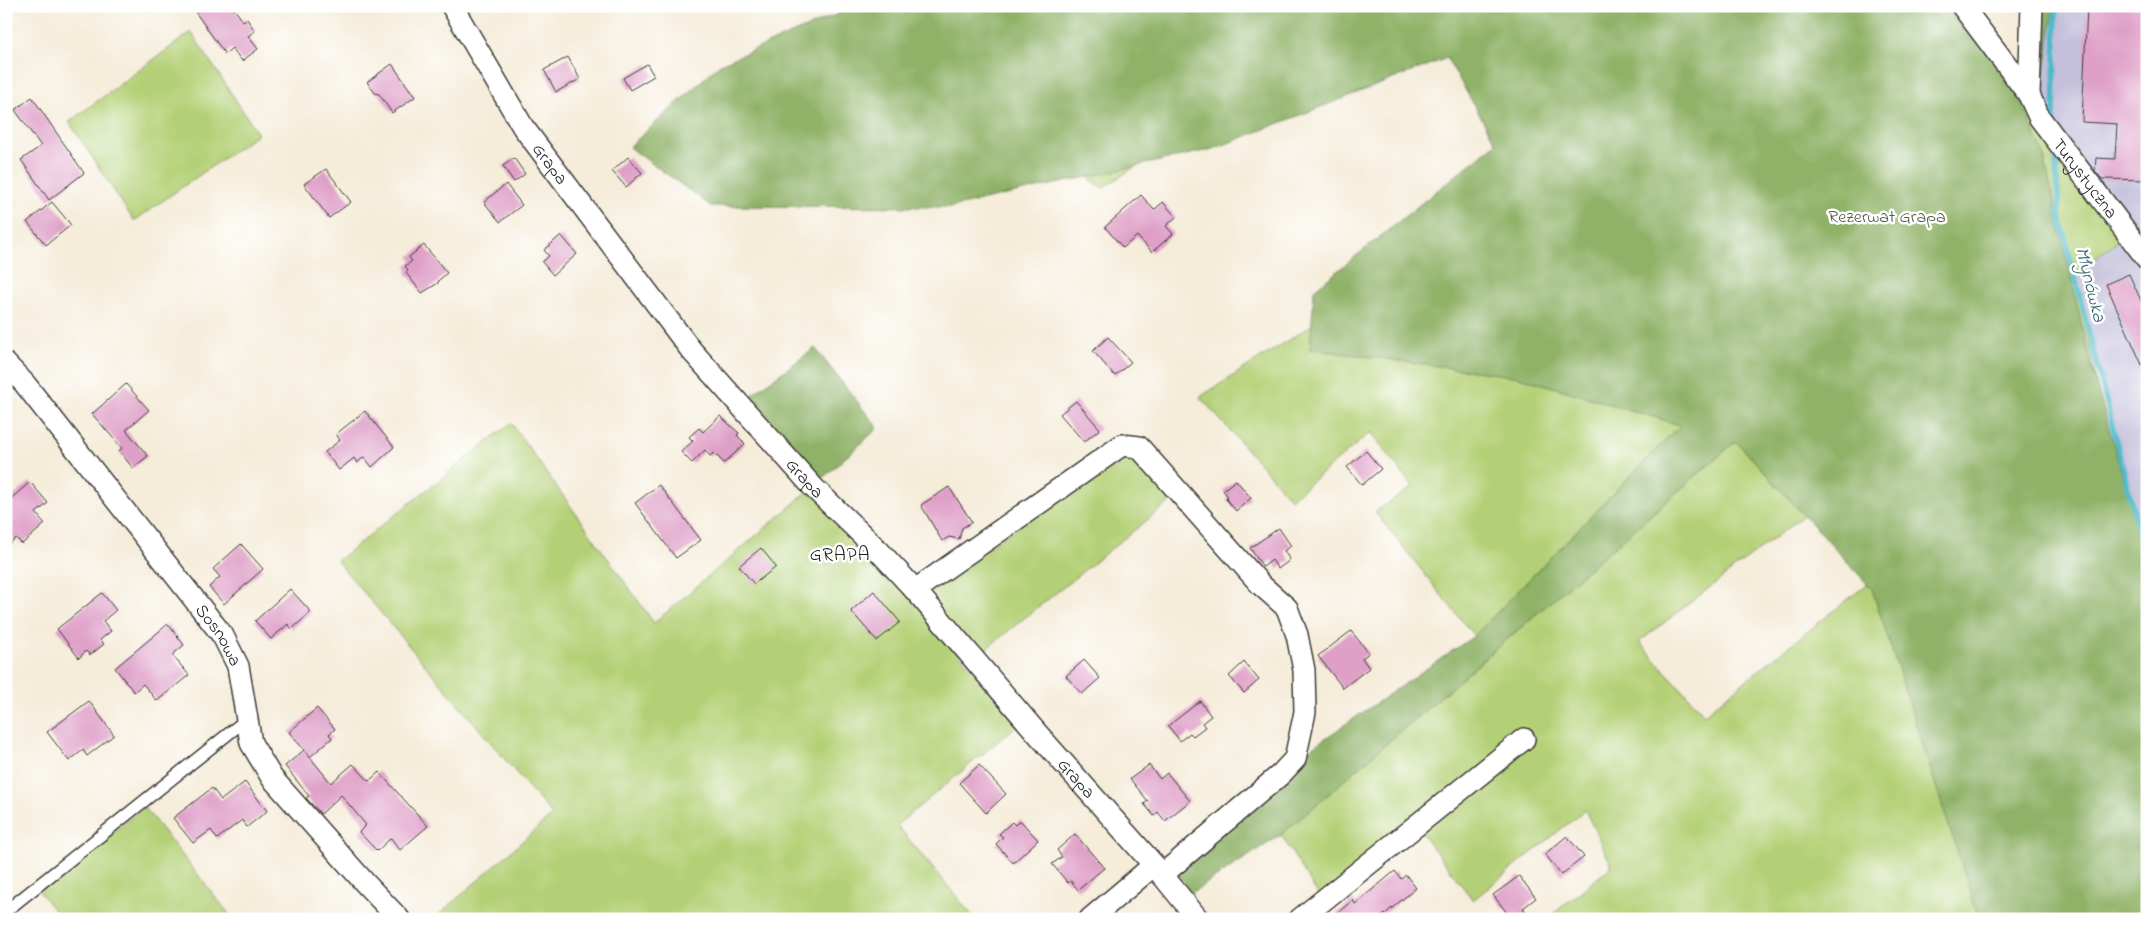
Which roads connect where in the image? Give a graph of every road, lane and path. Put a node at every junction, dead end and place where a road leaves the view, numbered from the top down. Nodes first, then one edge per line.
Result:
1 (452, 6) edge
2 (1962, 6) edge
3 (2032, 6) edge
4 (2029, 95) junction
5 (2147, 259) edge
6 (6, 364) edge
7 (915, 590) junction
8 (247, 719) junction
9 (1524, 740) dead end
10 (1158, 870) junction
11 (6, 912) edge
12 (399, 919) edge
13 (1090, 919) edge
14 (1198, 919) edge
15 (1300, 919) edge

1 - 7 street, Grapa
2 - 4 street, Turystyczna
3 - 4 street, Turystyczna
4 - 5 street, Turystyczna
6 - 8 street, Sosnowa
7 - 10 street, Grapa
7 - 10 street
8 - 11 lane
8 - 12 street, Sosnowa
9 - 15 street
10 - 13 street
10 - 14 street, Grapa

